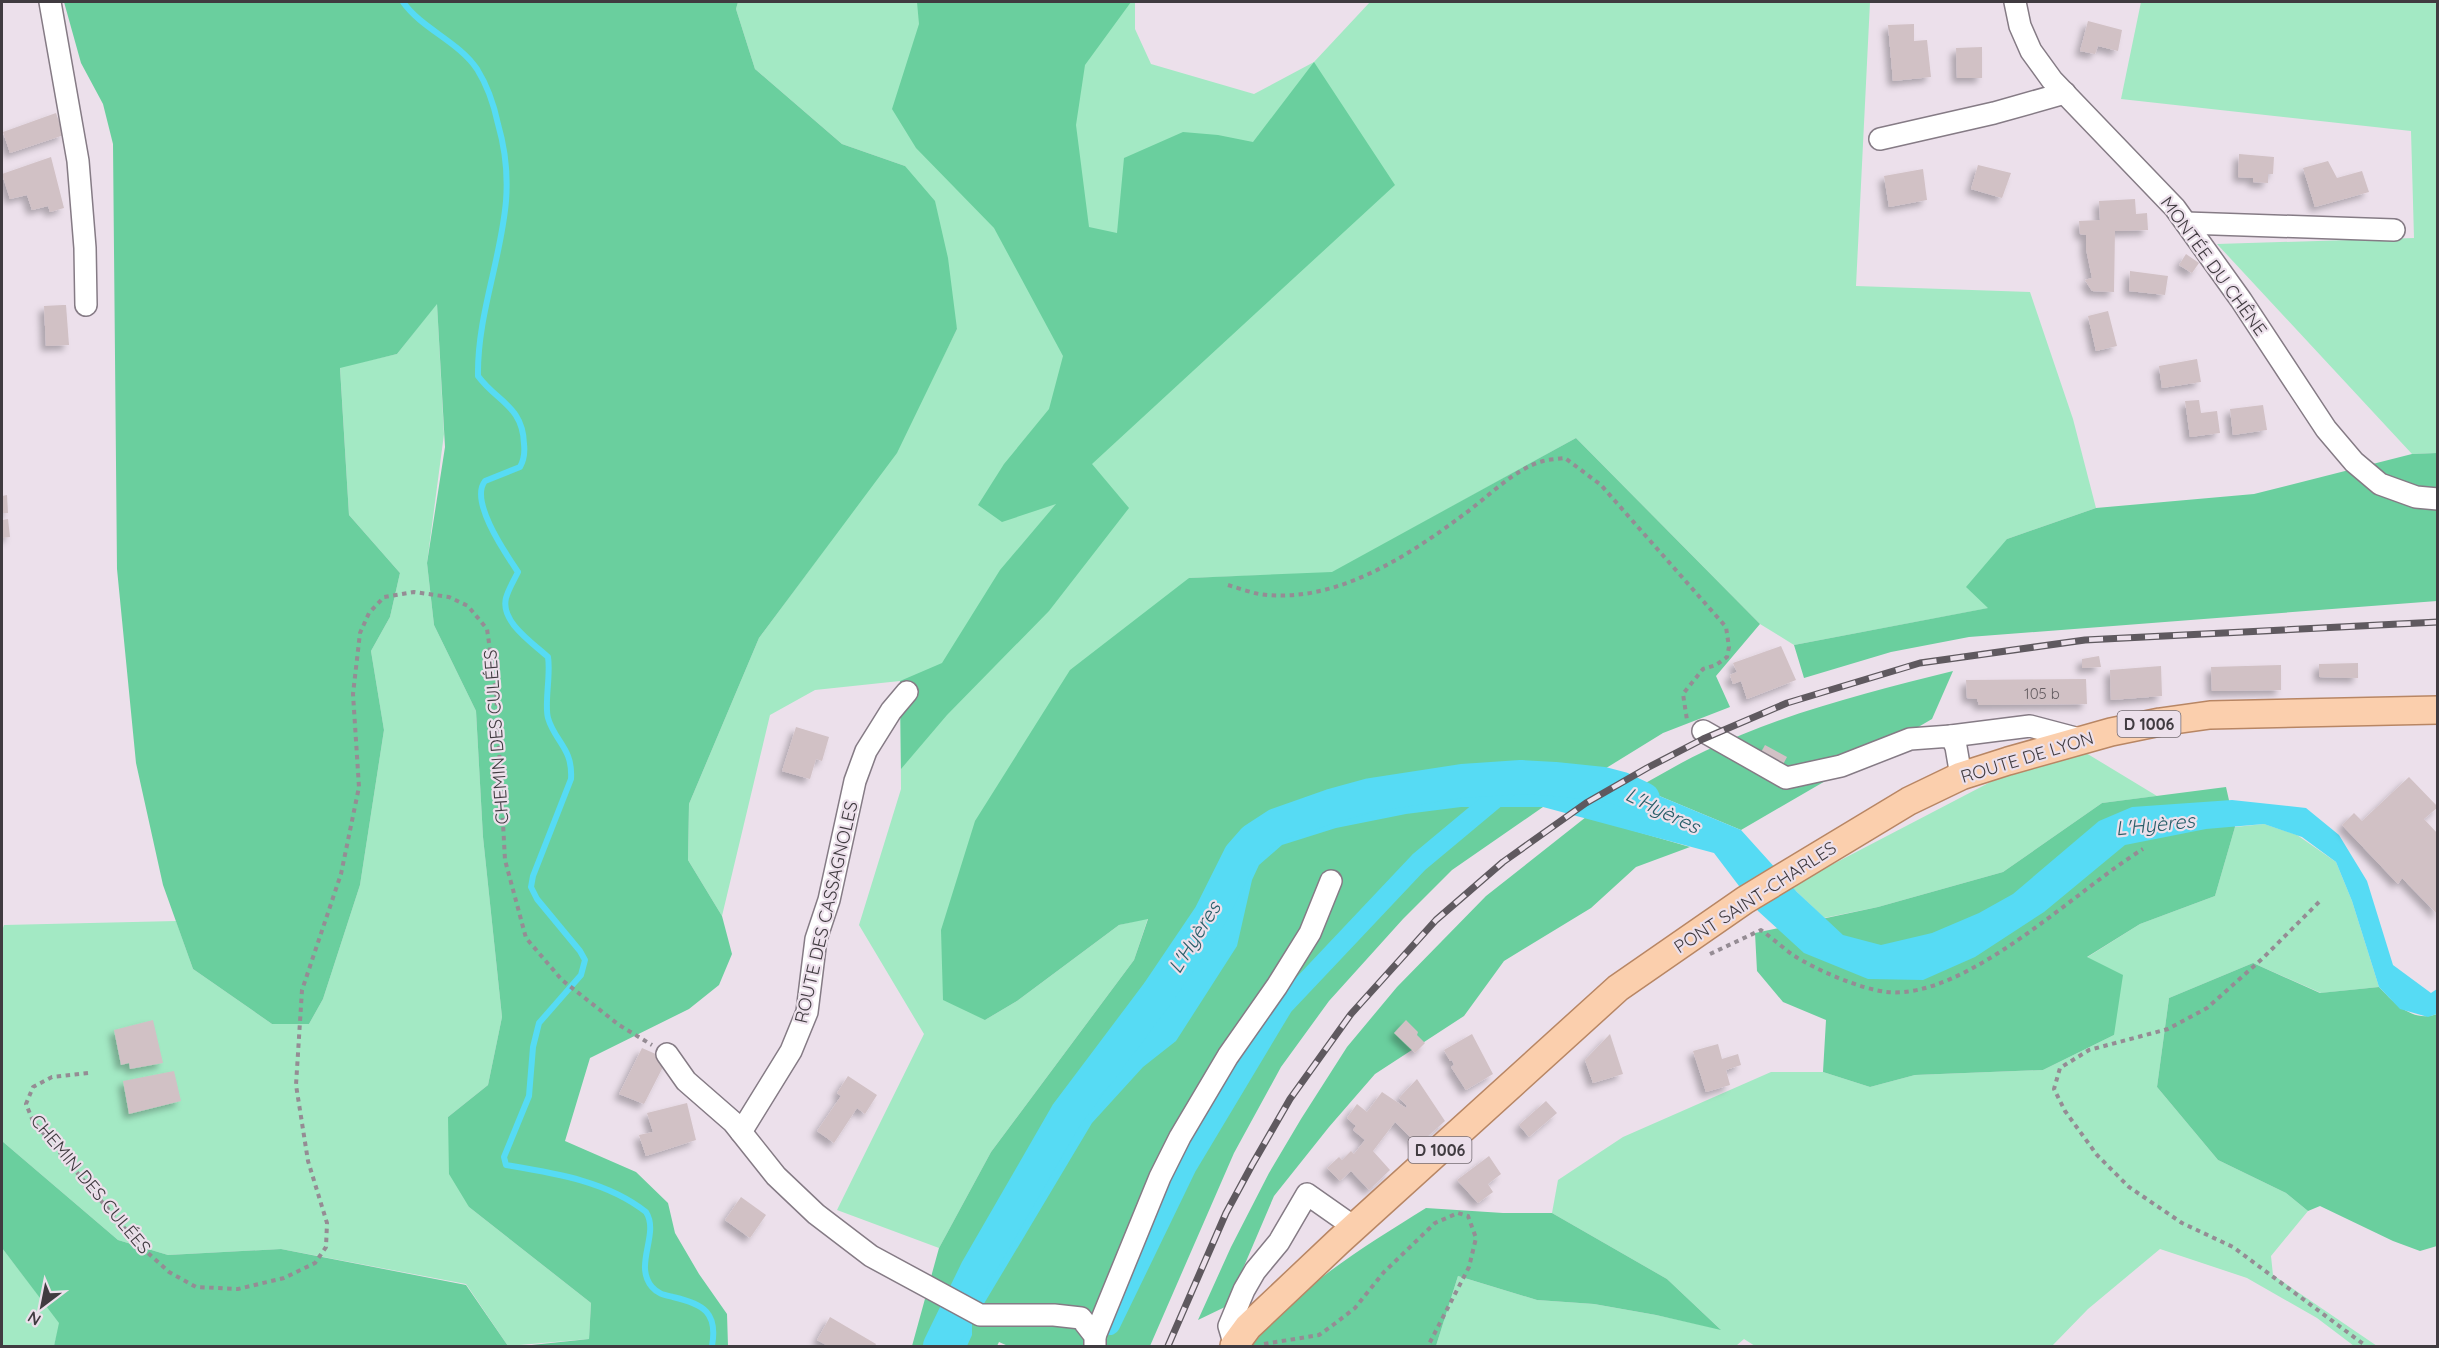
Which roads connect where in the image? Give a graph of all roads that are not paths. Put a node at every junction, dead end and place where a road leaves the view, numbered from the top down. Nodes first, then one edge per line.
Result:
1 (50, 2) edge
2 (2015, 2) edge
3 (2065, 93) junction
4 (1880, 139) dead end
5 (2186, 223) junction
6 (2394, 230) dead end
7 (86, 305) dead end
8 (2438, 499) edge
9 (907, 692) dead end
10 (2438, 710) edge
11 (1702, 731) road end
12 (1951, 736) junction
13 (2083, 740) junction
14 (1961, 776) junction
15 (1876, 819) joint
16 (1331, 881) dead end
17 (667, 1054) road end
18 (741, 1132) junction
19 (1354, 1227) junction
20 (1239, 1340) edge
21 (1095, 1341) edge

1 - 7 street
2 - 3 street, MONTÉE DU CHÊNE
3 - 4 street
3 - 5 street, MONTÉE DU CHÊNE
5 - 6 street
5 - 8 street, MONTÉE DU CHÊNE
9 - 18 street, ROUTE DES CASSAGNOLES
10 - 13 main road, ROUTE DE LYON / D 1006
11 - 12 street
12 - 13 street
12 - 14 street
13 - 14 main road, ROUTE DE LYON / D 1006
14 - 15 main road, ROUTE DE LYON / D 1006
15 - 19 main road, PONT SAINT-CHARLES / D 1006
16 - 21 street
17 - 18 street
18 - 21 street
19 - 20 main road, D 1006
19 - 20 street

